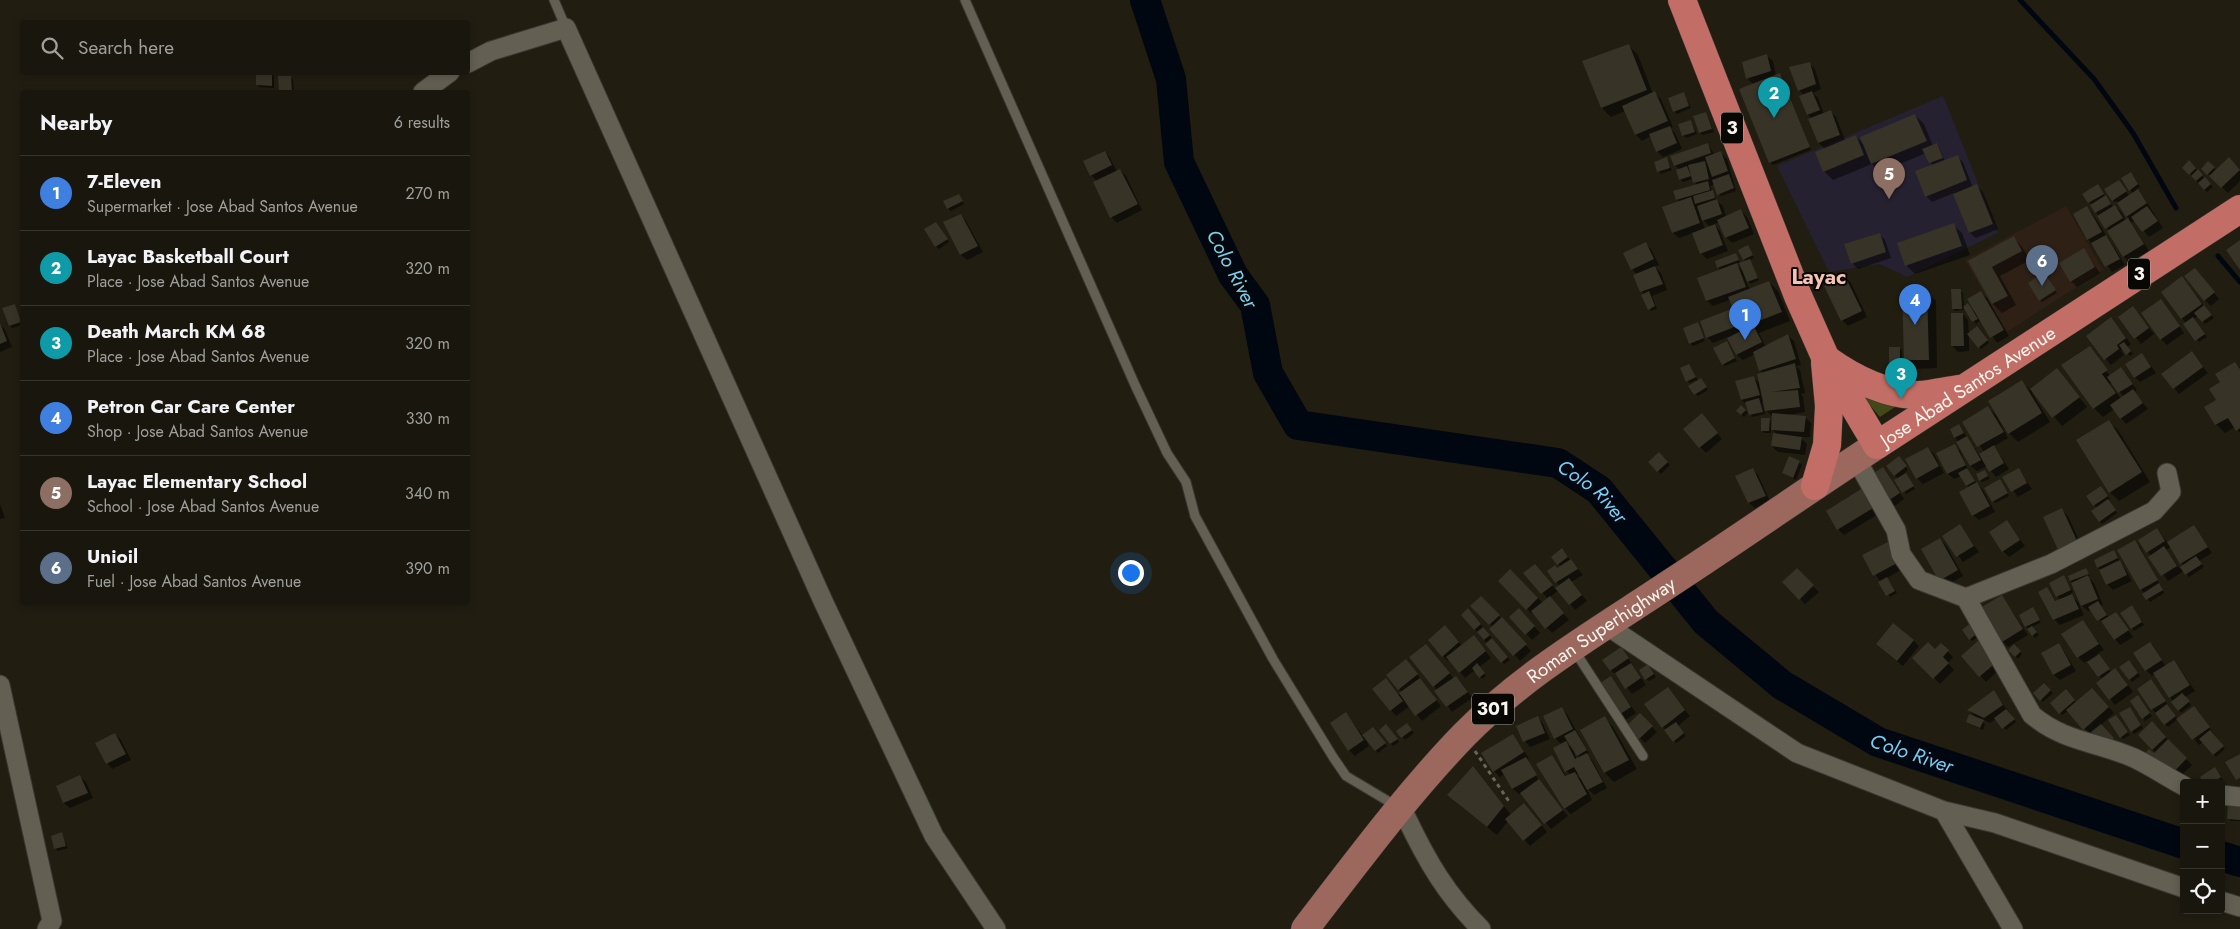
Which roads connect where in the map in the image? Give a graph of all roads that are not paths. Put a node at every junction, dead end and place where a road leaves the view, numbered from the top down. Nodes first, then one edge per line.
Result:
1 (554, 0) edge
2 (964, 0) edge
3 (1682, 0) edge
4 (566, 28) junction
5 (470, 62) edge
6 (446, 75) edge
7 (426, 90) edge
8 (2240, 209) edge
9 (1826, 358) junction
10 (1964, 388) junction
11 (1867, 452) junction
12 (2167, 473) dead end
13 (1815, 486) junction
14 (1966, 598) junction
15 (1611, 622) junction
16 (1571, 646) junction
17 (0, 685) edge
18 (7, 754) edge
19 (1643, 756) dead end
20 (2180, 784) edge
21 (2225, 795) edge
22 (2240, 797) edge
23 (1944, 811) junction
24 (1398, 815) junction
25 (2180, 887) edge
26 (2225, 902) edge
27 (2240, 907) edge
28 (47, 929) edge
29 (996, 929) edge
30 (1305, 929) edge
31 (1481, 929) edge
32 (2013, 929) edge

1 - 4 lane
2 - 24 lane
3 - 9 highway, Jose Abad Santos Avenue / 3
4 - 5 street
4 - 29 street
6 - 7 street
8 - 10 highway, Jose Abad Santos Avenue / 3
9 - 10 highway, 3
9 - 11 highway, Jose Abad Santos Avenue / 3
9 - 13 highway
10 - 11 highway, Jose Abad Santos Avenue / 3
11 - 13 main road, Roman Superhighway / 301
11 - 14 street
12 - 14 street
13 - 15 main road, Roman Superhighway / 301
14 - 20 street
15 - 16 main road, Roman Superhighway / 301
15 - 23 street
16 - 19 lane
16 - 24 main road, Roman Superhighway / 301
17 - 18 street
18 - 28 street
21 - 22 street
23 - 25 street
23 - 32 street
24 - 30 main road, Roman Superhighway / 301
24 - 31 street
26 - 27 street

